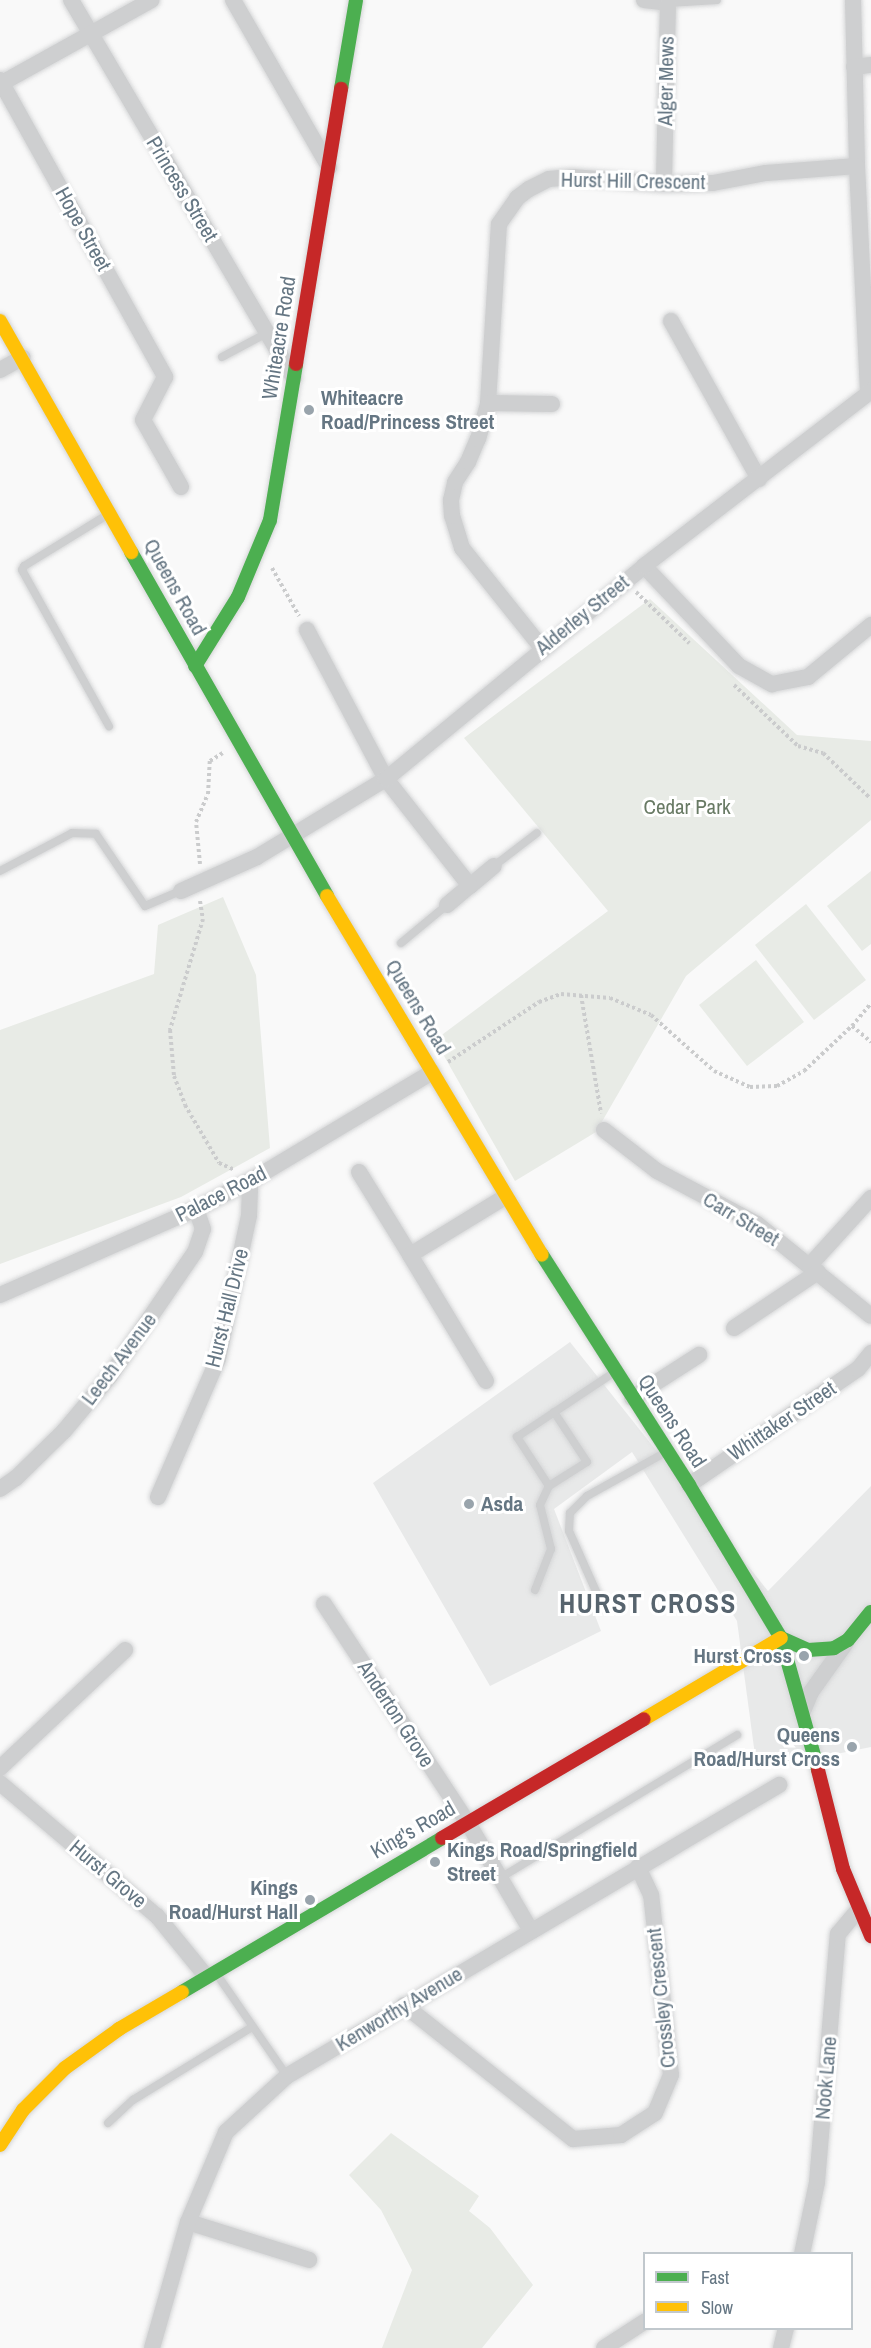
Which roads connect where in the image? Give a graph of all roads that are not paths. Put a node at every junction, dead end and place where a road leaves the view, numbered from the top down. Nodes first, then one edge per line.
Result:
1 (71, 0) edge
2 (152, 0) edge
3 (233, 0) edge
4 (357, 0) edge
5 (644, 0) edge
6 (717, 0) edge
7 (853, 0) edge
8 (668, 3) junction
9 (90, 34) junction
10 (863, 66) edge
11 (1, 82) edge
12 (857, 166) junction
13 (329, 167) junction
14 (664, 184) junction
15 (0, 321) edge
16 (671, 321) dead end
17 (267, 333) junction
18 (23, 357) junction
19 (222, 357) dead end
20 (0, 370) edge
21 (294, 378) junction
22 (870, 392) edge
23 (488, 403) junction
24 (552, 404) dead end
25 (759, 479) junction
26 (181, 487) dead end
27 (110, 513) junction
28 (644, 566) junction
29 (871, 625) edge
30 (307, 630) road end
31 (542, 648) junction
32 (195, 666) junction
33 (109, 726) dead end
34 (387, 779) junction
35 (537, 832) dead end
36 (293, 838) junction
37 (494, 866) joint
38 (0, 871) edge
39 (470, 886) junction
40 (181, 891) joint
41 (447, 905) joint
42 (401, 943) dead end
43 (432, 1072) junction
44 (604, 1130) road end
45 (359, 1172) dead end
46 (250, 1181) junction
47 (505, 1197) junction
48 (871, 1198) edge
49 (196, 1209) junction
50 (410, 1255) junction
51 (814, 1269) junction
52 (0, 1295) edge
53 (871, 1316) edge
54 (734, 1328) dead end
55 (871, 1353) edge
56 (699, 1354) dead end
57 (615, 1371) junction
58 (486, 1380) dead end
59 (632, 1398) junction
60 (554, 1412) junction
61 (667, 1451) junction
62 (689, 1485) junction
63 (549, 1486) junction
64 (0, 1489) edge
65 (158, 1497) dead end
66 (535, 1590) dead end
67 (324, 1604) dead end
68 (603, 1607) dead end
69 (870, 1615) edge
70 (781, 1638) junction
71 (848, 1640) junction
72 (125, 1650) dead end
73 (803, 1711) junction
74 (737, 1735) dead end
75 (0, 1768) edge
76 (0, 1783) edge
77 (779, 1785) dead end
78 (468, 1823) junction
79 (638, 1867) junction
80 (500, 1878) junction
81 (859, 1909) junction
82 (531, 1931) junction
83 (871, 1936) edge
84 (210, 1973) junction
85 (404, 2005) junction
86 (252, 2027) junction
87 (287, 2076) junction
88 (108, 2123) dead end
89 (0, 2145) edge
90 (188, 2222) junction
91 (802, 2252) edge
92 (309, 2260) dead end
93 (643, 2323) edge
94 (786, 2330) edge
95 (152, 2348) edge
96 (604, 2348) edge
97 (781, 2348) edge

1 - 9 street, Princess Street
2 - 9 street
3 - 13 street
4 - 13 main road, Whiteacre Road
5 - 8 street
6 - 8 lane
7 - 10 street
8 - 14 street, Alger Mews
9 - 11 street
9 - 17 street, Princess Street
10 - 12 street
11 - 26 street, Hope Street
12 - 14 street, Hurst Hill Crescent
12 - 22 street
13 - 21 main road, Whiteacre Road
14 - 23 street, Hurst Hill Crescent
15 - 18 main road, Queens Road
16 - 25 street
17 - 19 lane
17 - 21 street, Princess Street
18 - 20 street
18 - 27 main road, Queens Road
21 - 32 main road, Whiteacre Road
22 - 25 street, Alderley Street
23 - 24 street
23 - 31 street, Hurst Hill Crescent
25 - 28 street, Alderley Street
27 - 32 main road, Queens Road
27 - 33 lane
28 - 29 street
28 - 31 street, Alderley Street
30 - 34 street
31 - 34 street, Alderley Street
32 - 36 main road, Queens Road
34 - 36 street, Alderley Street
34 - 39 street
35 - 37 lane
36 - 40 street, Alderley Street
36 - 43 main road, Queens Road
37 - 39 street
38 - 40 lane
39 - 41 street
41 - 42 lane
43 - 46 street, Palace Road
43 - 47 main road, Queens Road
44 - 51 street, Carr Street
45 - 50 street
46 - 49 street, Palace Road
46 - 65 street, Hurst Hall Drive
47 - 50 street
47 - 57 main road, Queens Road
48 - 51 street
49 - 52 street, Palace Road
49 - 64 street, Leech Avenue
50 - 58 street
51 - 53 street, Carr Street
51 - 54 street
55 - 62 street, Whittaker Street
56 - 59 street
57 - 59 main road, Queens Road
57 - 60 lane
59 - 61 main road, Queens Road
60 - 63 lane
60 - 63 lane
61 - 62 main road, Queens Road
61 - 68 lane
62 - 70 main road, Queens Road
63 - 66 lane
67 - 78 street, Anderton Grove
69 - 71 main road
70 - 71 main road
70 - 73 main road, Queens Road
70 - 78 main road, King's Road
71 - 73 street
72 - 75 street
73 - 81 main road, Queens Road
74 - 80 lane
76 - 84 street, Hurst Grove
77 - 79 street, Kenworthy Avenue
78 - 80 street, Anderton Grove
78 - 84 main road, King's Road
79 - 82 street, Kenworthy Avenue
79 - 85 street, Crossley Crescent
80 - 82 street, Anderton Grove
81 - 83 main road, Queens Road
81 - 91 street, Nook Lane
82 - 85 street, Kenworthy Avenue
84 - 86 lane
84 - 89 main road, King's Road
85 - 87 street, Kenworthy Avenue
86 - 87 lane
86 - 88 lane
87 - 90 street, Kenworthy Avenue
90 - 92 street
90 - 95 street, Kenworthy Avenue
93 - 96 street
94 - 97 street

